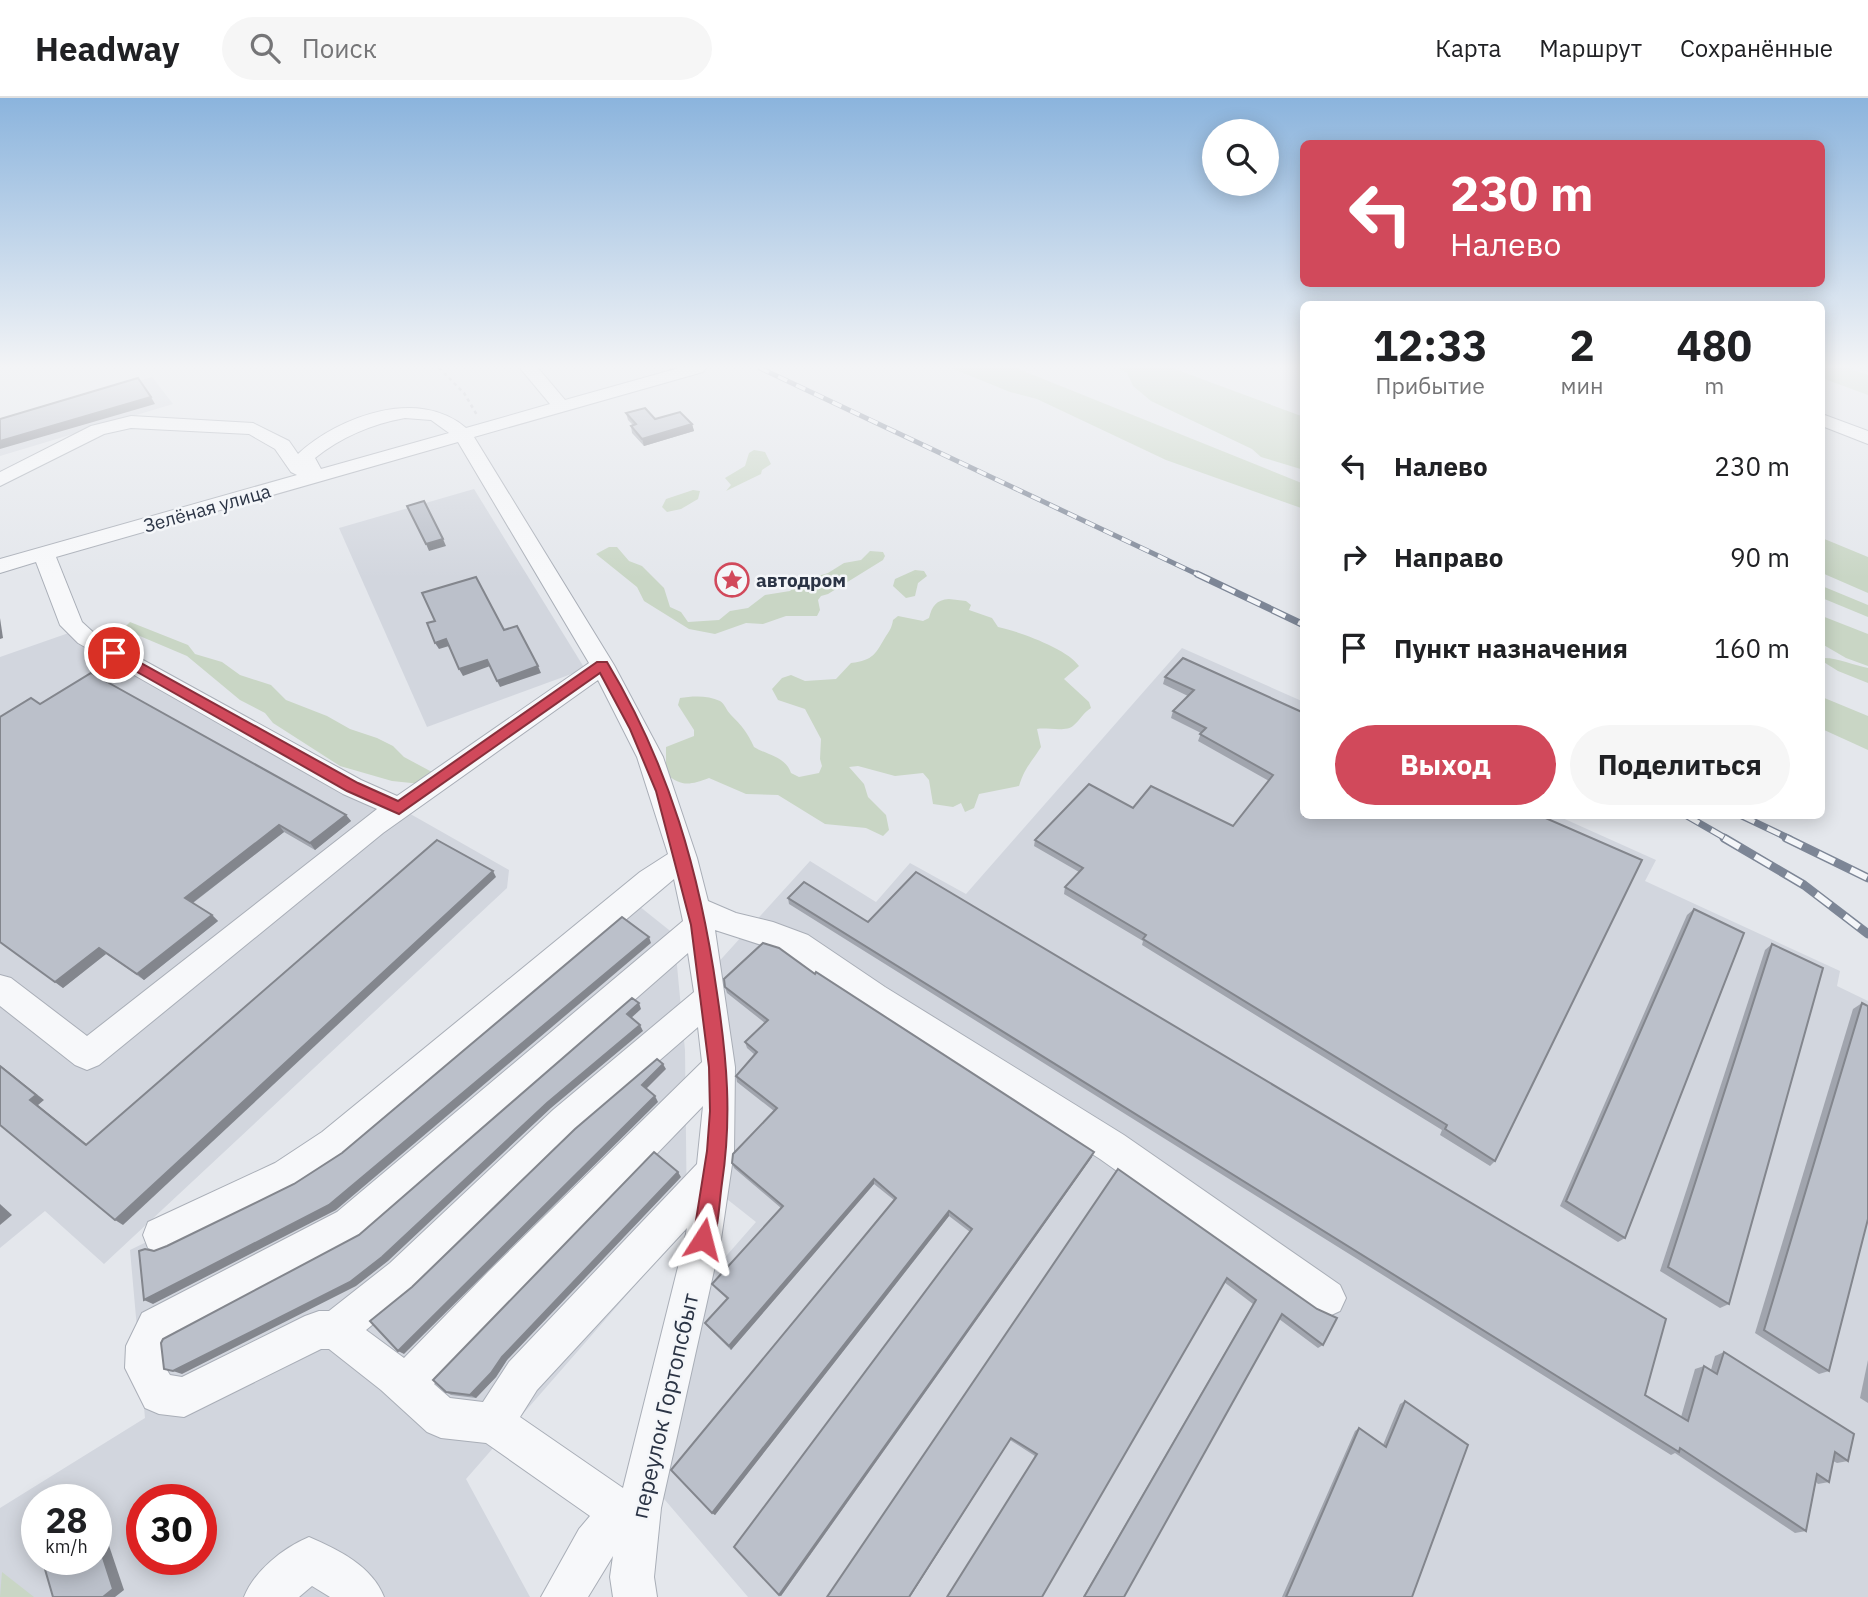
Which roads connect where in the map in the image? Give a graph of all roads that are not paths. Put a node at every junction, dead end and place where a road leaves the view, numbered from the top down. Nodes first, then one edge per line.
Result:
1 (81, 438) edge
2 (269, 438) edge
3 (328, 438) edge
4 (453, 438) edge
5 (477, 438) edge
6 (315, 477) junction
7 (0, 480) edge
8 (44, 555) junction
9 (0, 566) edge
10 (602, 665) junction
11 (399, 808) junction
12 (683, 858) junction
13 (697, 917) junction
14 (0, 988) edge
15 (710, 997) junction
16 (719, 1067) junction
17 (714, 1172) junction
18 (161, 1235) dead end
19 (1327, 1298) dead end
20 (335, 1331) junction
21 (406, 1385) junction
22 (493, 1423) junction
23 (631, 1510) junction
24 (266, 1597) edge
25 (362, 1597) edge
26 (563, 1597) edge
27 (635, 1597) edge

1 - 7 street
2 - 6 street
3 - 6 street
4 - 6 street, Зелёная улица
5 - 10 street, переулок Гортопсбыт
6 - 8 street, Зелёная улица
8 - 9 street, Зелёная улица
8 - 11 street
10 - 11 street
10 - 12 street, переулок Гортопсбыт
11 - 14 street
12 - 13 street, переулок Гортопсбыт
12 - 18 street
13 - 15 street, переулок Гортопсбыт
13 - 19 street
13 - 20 street
15 - 16 street, переулок Гортопсбыт
15 - 20 street
16 - 17 street, переулок Гортопсбыт
16 - 21 street
17 - 22 street
17 - 23 street, переулок Гортопсбыт
20 - 21 street
21 - 22 street
22 - 23 street
23 - 26 street
23 - 27 street, переулок Гортопсбыт
24 - 25 street

